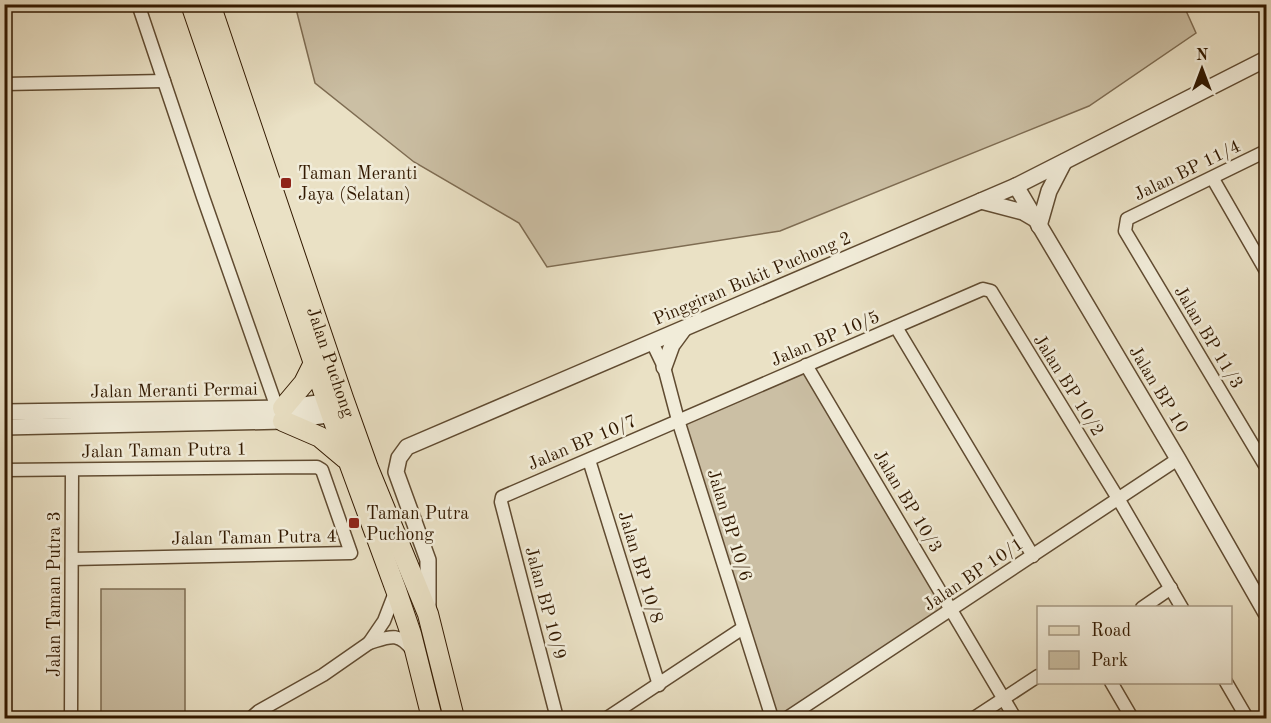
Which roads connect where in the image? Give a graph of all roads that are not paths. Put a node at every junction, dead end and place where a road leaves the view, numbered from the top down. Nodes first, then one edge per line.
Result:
1 (138, 4) edge
2 (191, 4) edge
3 (210, 4) edge
4 (1266, 59) edge
5 (164, 81) junction
6 (4, 84) edge
7 (1266, 151) edge
8 (1064, 162) junction
9 (1213, 179) junction
10 (1016, 186) junction
11 (981, 201) junction
12 (1037, 222) junction
13 (1125, 224) joint
14 (1266, 271) edge
15 (987, 289) joint
16 (685, 327) junction
17 (896, 327) junction
18 (652, 342) junction
19 (314, 363) junction
20 (806, 365) junction
21 (664, 367) junction
22 (338, 407) junction
23 (4, 412) edge
24 (281, 412) junction
25 (678, 420) junction
26 (4, 427) edge
27 (347, 459) junction
28 (1178, 459) junction
29 (589, 460) junction
30 (1266, 467) edge
31 (4, 470) edge
32 (72, 470) junction
33 (322, 470) joint
34 (502, 497) joint
35 (1119, 500) junction
36 (1033, 556) junction
37 (72, 559) junction
38 (1171, 588) junction
39 (396, 590) junction
40 (1145, 606) edge
41 (1181, 606) edge
42 (951, 610) junction
43 (1266, 613) edge
44 (428, 614) junction
45 (743, 628) junction
46 (369, 643) junction
47 (416, 656) junction
48 (1037, 677) edge
49 (659, 684) junction
50 (1112, 684) edge
51 (1227, 684) edge
52 (1003, 699) junction
53 (71, 718) edge
54 (251, 718) edge
55 (432, 718) edge
56 (454, 718) edge
57 (557, 718) edge
58 (607, 718) edge
59 (772, 718) edge
60 (787, 718) edge
61 (974, 718) edge
62 (1015, 718) edge
63 (1132, 718) edge
64 (1247, 718) edge

1 - 5 street
2 - 19 main road, Jalan Puchong
3 - 22 main road, Jalan Puchong
4 - 8 street, Pinggiran Bukit Puchong 2
5 - 6 street
5 - 24 street
7 - 9 street, Jalan BP 11/4
8 - 10 street, Pinggiran Bukit Puchong 2
8 - 12 street
9 - 13 street, Jalan BP 11/4
9 - 14 street
10 - 11 street, Pinggiran Bukit Puchong 2
10 - 12 street, Jalan BP 10
11 - 12 street
11 - 16 street, Pinggiran Bukit Puchong 2
12 - 28 street, Jalan BP 10
13 - 30 street, Jalan BP 11/3
15 - 17 street, Jalan BP 10/5
15 - 35 street, Jalan BP 10/2
16 - 18 street, Pinggiran Bukit Puchong 2
16 - 21 street
17 - 20 street, Jalan BP 10/5
17 - 36 street
18 - 21 street, Jalan BP 10/6
18 - 44 street, Pinggiran Bukit Puchong 2
19 - 22 main road, Jalan Puchong
19 - 24 main road
20 - 25 street, Jalan BP 10/5
20 - 42 street, Jalan BP 10/3
21 - 25 street, Jalan BP 10/6
22 - 24 street, Jalan Meranti Permai
22 - 27 main road, Jalan Puchong
22 - 44 main road, Jalan Puchong
23 - 24 street, Jalan Meranti Permai
24 - 26 street
24 - 27 main road
25 - 29 street, Jalan BP 10/7
25 - 45 street, Jalan BP 10/6
27 - 39 main road, Jalan Puchong
28 - 35 street, Jalan BP 10/1
28 - 43 street, Jalan BP 10
29 - 34 street, Jalan BP 10/7
29 - 49 street, Jalan BP 10/8
31 - 32 street, Jalan Taman Putra 1
32 - 33 street, Jalan Taman Putra 1
32 - 37 street, Jalan Taman Putra 3
33 - 37 street, Jalan Taman Putra 4
34 - 57 street, Jalan BP 10/9
35 - 36 street, Jalan BP 10/1
35 - 38 street, Jalan BP 10/2
36 - 42 street, Jalan BP 10/1
37 - 53 street, Jalan Taman Putra 3
38 - 40 street
38 - 41 street, Jalan BP 10/2
39 - 46 street
39 - 47 main road, Jalan Puchong
42 - 52 street, Jalan BP 10/3
42 - 60 street, Jalan BP 10/1
44 - 56 main road, Jalan Puchong
45 - 49 street
45 - 59 street, Jalan BP 10/6
46 - 47 street
46 - 54 street
47 - 55 main road, Jalan Puchong
48 - 52 street
49 - 58 street
50 - 63 street
51 - 64 street
52 - 61 street
52 - 62 street, Jalan BP 10/3

